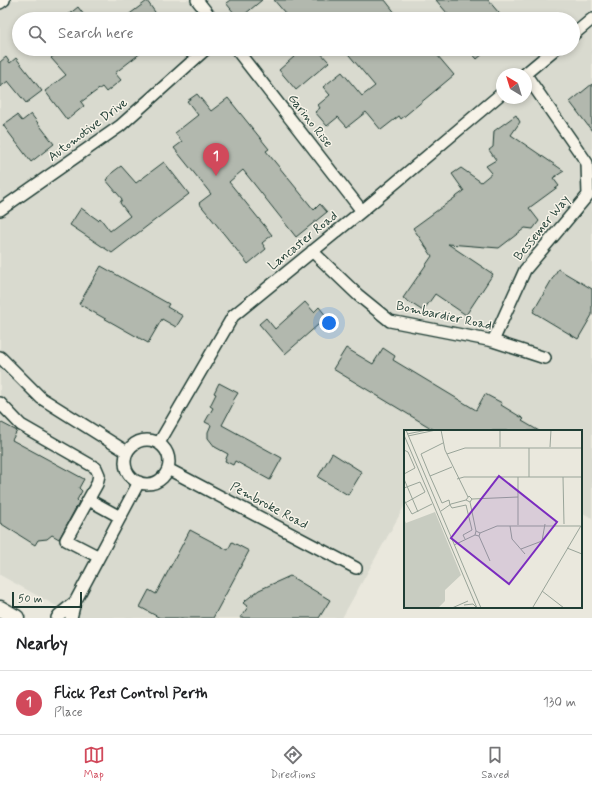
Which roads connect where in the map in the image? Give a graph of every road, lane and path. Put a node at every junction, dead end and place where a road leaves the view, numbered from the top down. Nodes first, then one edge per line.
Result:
1 (4, 0) edge
2 (197, 0) edge
3 (0, 3) edge
4 (206, 12) edge
5 (592, 19) edge
6 (580, 29) edge
7 (198, 56) edge
8 (241, 56) edge
9 (547, 56) edge
10 (532, 68) edge
11 (532, 84) edge
12 (496, 98) edge
13 (0, 210) edge
14 (362, 211) junction
15 (312, 251) junction
16 (493, 341) junction
17 (0, 357) edge
18 (546, 358) dead end
19 (0, 403) edge
20 (159, 443) junction
21 (127, 452) junction
22 (168, 469) junction
23 (138, 482) junction
24 (89, 500) junction
25 (120, 517) junction
26 (99, 557) junction
27 (356, 568) dead end
28 (75, 602) junction
29 (0, 609) edge
30 (16, 618) edge
31 (57, 618) edge
32 (71, 618) edge

1 - 3 street
2 - 4 street
5 - 6 street
7 - 13 street, Automotive Drive
8 - 14 street, Garino Rise
9 - 10 street
11 - 16 street, Bessemer Way
12 - 14 street, Lancaster Road
14 - 15 street, Lancaster Road
15 - 16 street, Bombardier Road
15 - 20 street, Lancaster Road
16 - 18 street, Bombardier Road
17 - 21 street
19 - 24 street
20 - 21 street
20 - 22 street
21 - 23 street
22 - 23 street
22 - 27 street, Pembroke Road
23 - 25 street
24 - 25 street
24 - 26 street
25 - 26 street
26 - 28 street
28 - 31 street
28 - 32 street
29 - 30 highway

